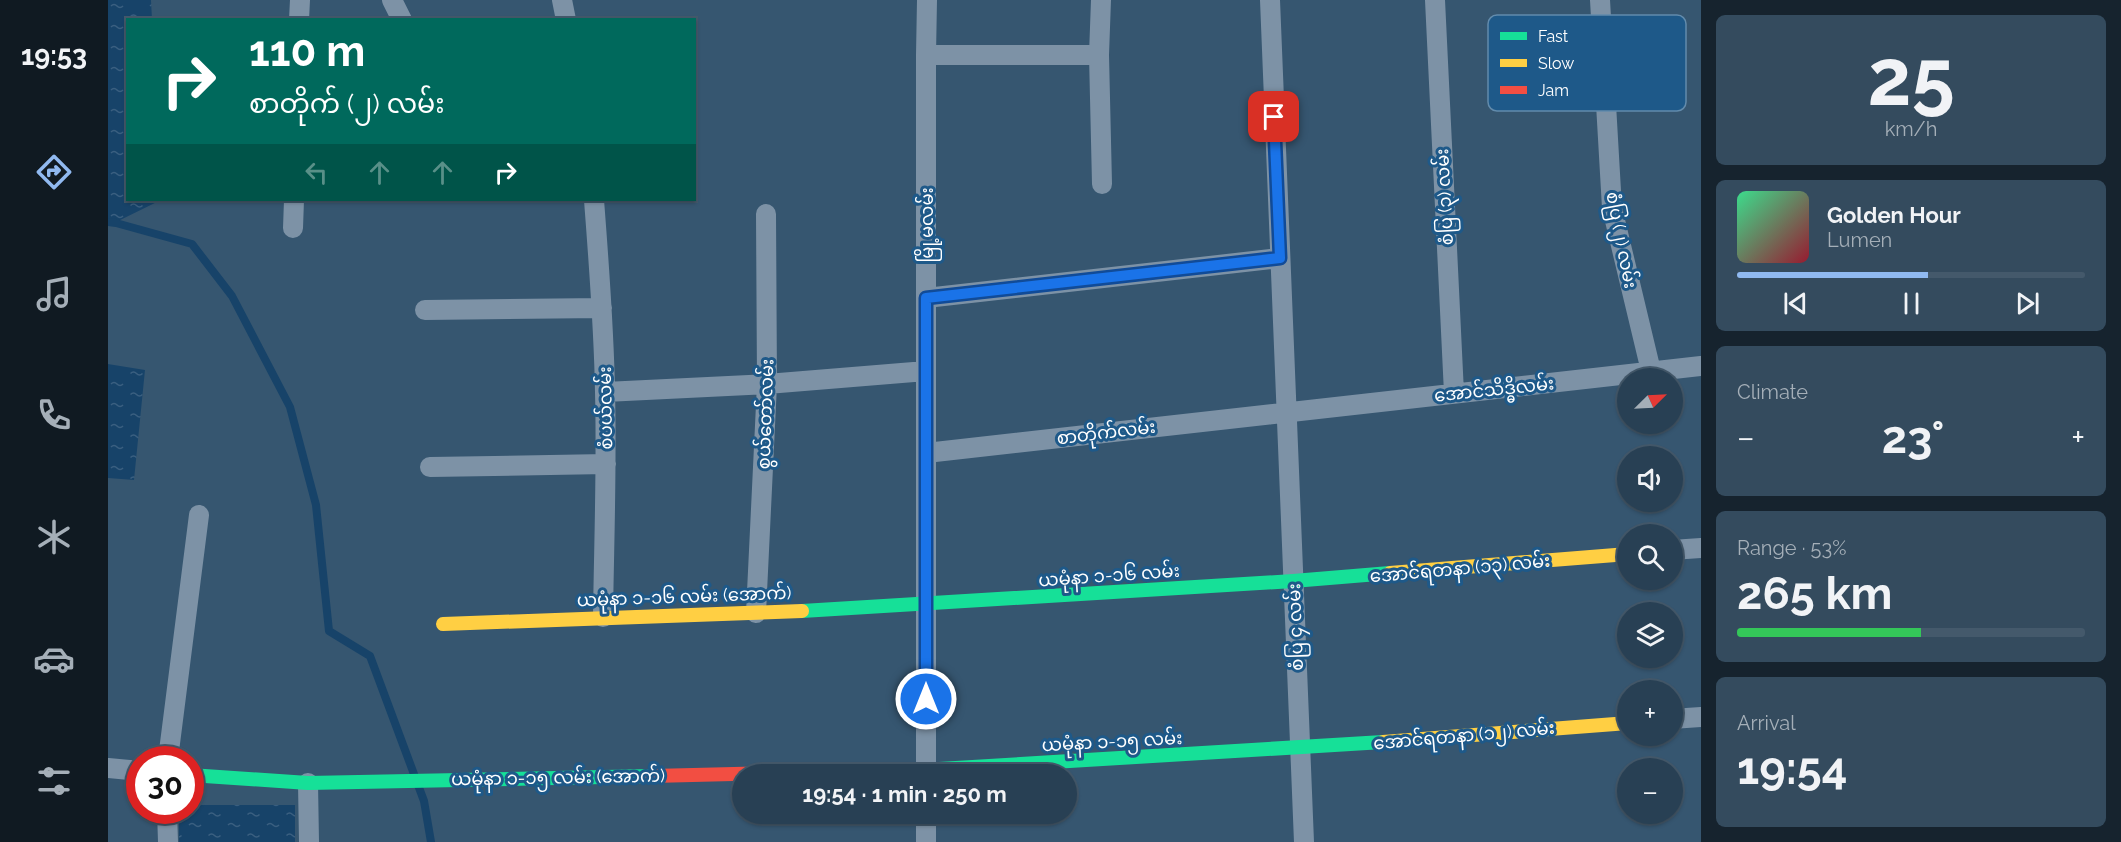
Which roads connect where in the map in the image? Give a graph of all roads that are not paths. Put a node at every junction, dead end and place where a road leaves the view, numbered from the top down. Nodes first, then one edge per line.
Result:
1 (300, 0) edge
2 (392, 0) edge
3 (562, 0) edge
4 (927, 0) edge
5 (1101, 0) edge
6 (1270, 0) edge
7 (1435, 0) edge
8 (1600, 0) edge
9 (1601, 15) edge
10 (299, 18) edge
11 (401, 18) edge
12 (566, 18) edge
13 (926, 55) junction
14 (1099, 55) junction
15 (1606, 111) edge
16 (1102, 184) dead end
17 (294, 201) edge
18 (594, 201) edge
19 (766, 214) dead end
20 (293, 228) dead end
21 (1280, 258) junction
22 (926, 298) junction
23 (602, 308) junction
24 (425, 310) dead end
25 (1701, 366) edge
26 (1650, 368) edge
27 (1681, 368) edge
28 (926, 371) junction
29 (1617, 375) edge
30 (767, 384) junction
31 (605, 392) junction
32 (1454, 393) junction
33 (1286, 412) junction
34 (926, 453) junction
35 (606, 464) junction
36 (430, 467) dead end
37 (199, 515) dead end
38 (1701, 548) edge
39 (1683, 549) edge
40 (1617, 555) edge
41 (1293, 581) junction
42 (926, 604) junction
43 (756, 613) junction
44 (603, 617) junction
45 (443, 624) dead end
46 (1701, 717) edge
47 (1683, 718) edge
48 (1617, 724) edge
49 (170, 746) edge
50 (1300, 748) junction
51 (926, 764) edge
52 (1051, 764) edge
53 (108, 768) edge
54 (126, 770) edge
55 (732, 775) edge
56 (204, 776) edge
57 (308, 783) junction
58 (167, 824) edge
59 (926, 824) edge
60 (168, 842) edge
61 (309, 842) edge
62 (926, 842) edge
63 (1304, 842) edge

1 - 10 street
2 - 11 street
3 - 12 street
4 - 13 street, မြို့မလမ်း
5 - 14 street
6 - 21 street, စံပြ ၄ လမ်း
7 - 32 street, စံပြ (၃) လမ်း
8 - 9 street, စံပြ (၂) လမ်း
13 - 14 street
13 - 22 street, မြို့မလမ်း
14 - 16 street
15 - 26 street, စံပြ (၂) လမ်း
17 - 20 street
18 - 23 street, စံပယ်လမ်း
19 - 30 street, စွယ်တော်လမ်း
21 - 22 street
21 - 33 street, စံပြ ၄ လမ်း
22 - 28 street, မြို့မလမ်း
23 - 24 street
23 - 31 street, စံပယ်လမ်း
25 - 27 street, အောင်သိဒ္ဓိလမ်း
28 - 30 street
28 - 34 street, မြို့မလမ်း
29 - 32 street, အောင်သိဒ္ဓိလမ်း
30 - 31 street
30 - 43 street, စွယ်တော်လမ်း
31 - 35 street, စံပယ်လမ်း
32 - 33 street, အောင်သိဒ္ဓိလမ်း
33 - 34 street, စာတိုက်လမ်း
33 - 41 street, စံပြ ၄ လမ်း
34 - 42 street, မြို့မလမ်း
35 - 36 street
35 - 44 street, စံပယ်လမ်း
37 - 49 street
38 - 39 street
40 - 41 street, အောင်ရတနာ (၁၃) လမ်း
41 - 42 street, ယမုံနာ ၁-၁၆ လမ်း
41 - 50 street, စံပြ ၄ လမ်း
42 - 43 street, ယမုံနာ ၁-၁၆ လမ်း (အောက်)
42 - 51 street, မြို့မလမ်း
43 - 44 street, ယမုံနာ ၁-၁၆ လမ်း (အောက်)
44 - 45 street, ယမုံနာ ၁-၁၆ လမ်း (အောက်)
46 - 47 street
48 - 50 street, အောင်ရတနာ (၁၂) လမ်း
50 - 52 street, ယမုံနာ ၁-၁၅ လမ်း
50 - 63 street, စံပြ ၄ လမ်း
53 - 54 street
55 - 57 street, ယမုံနာ ၁-၁၅ လမ်း (အောက်)
56 - 57 street, ယမုံနာ ၁-၁၅ လမ်း (အောက်)
57 - 61 street
58 - 60 street
59 - 62 street

